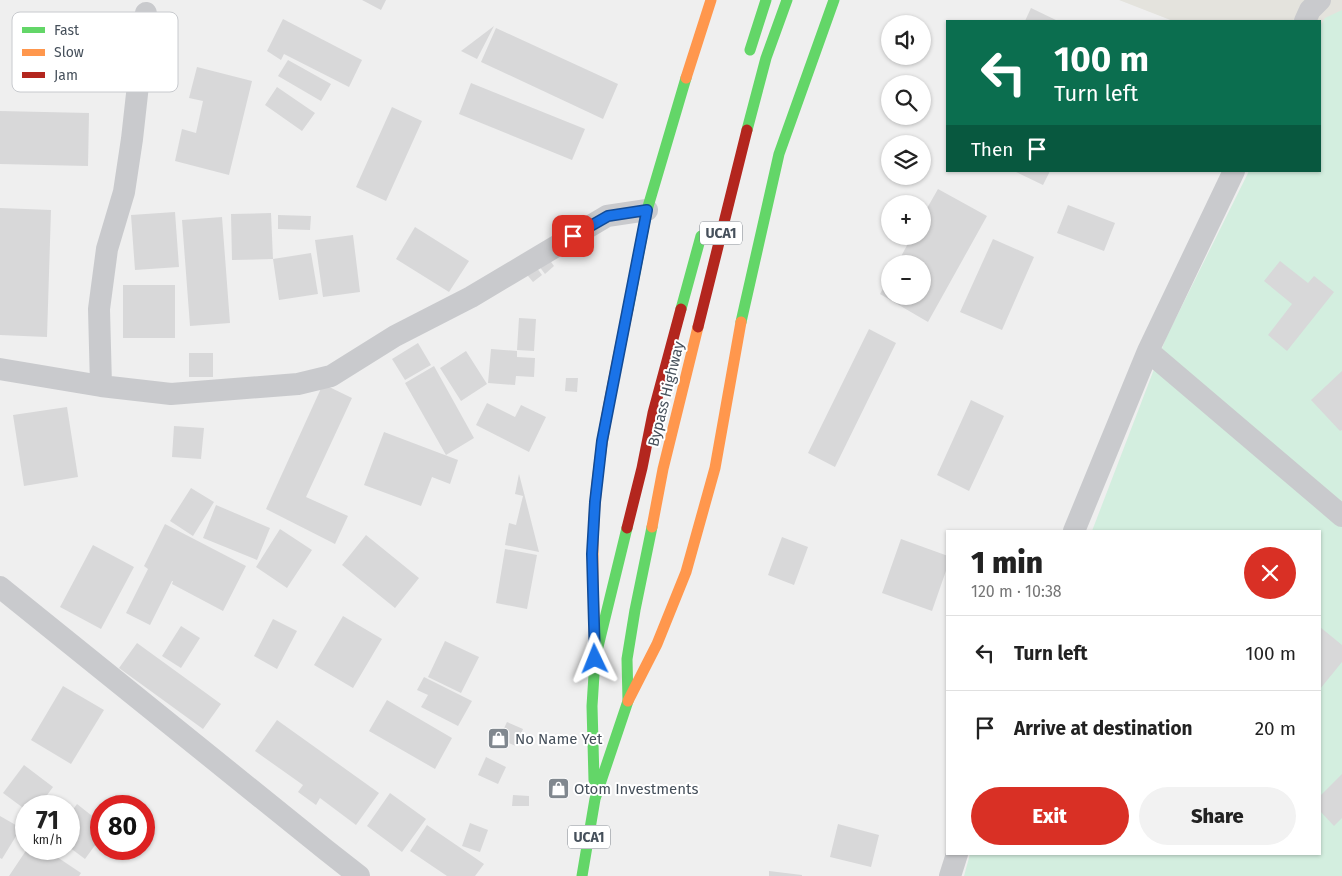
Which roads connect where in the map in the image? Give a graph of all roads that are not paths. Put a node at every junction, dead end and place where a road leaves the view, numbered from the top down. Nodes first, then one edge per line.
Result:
1 (711, 0) edge
2 (766, 0) edge
3 (787, 0) edge
4 (834, 0) edge
5 (1320, 0) edge
6 (1305, 20) edge
7 (746, 64) dead end
8 (137, 92) edge
9 (1234, 172) edge
10 (647, 210) junction
11 (705, 224) dead end
12 (1148, 351) junction
13 (0, 368) edge
14 (101, 386) junction
15 (1342, 516) edge
16 (1074, 530) edge
17 (0, 587) edge
18 (595, 659) junction
19 (628, 700) junction
20 (595, 799) junction
21 (359, 876) edge
22 (582, 876) edge

1 - 10 main road
2 - 7 main road
3 - 19 main road, Bypass Highway / UCA1
4 - 19 main road
5 - 6 street
8 - 14 street
9 - 12 street
10 - 14 street
10 - 18 main road
11 - 18 main road, Bypass Highway / UCA1
12 - 15 street
12 - 16 street
13 - 14 street
17 - 21 street
18 - 20 main road, Bypass Highway / UCA1
19 - 20 main road, Bypass Highway / UCA1
20 - 22 main road, Bypass Highway / UCA1

